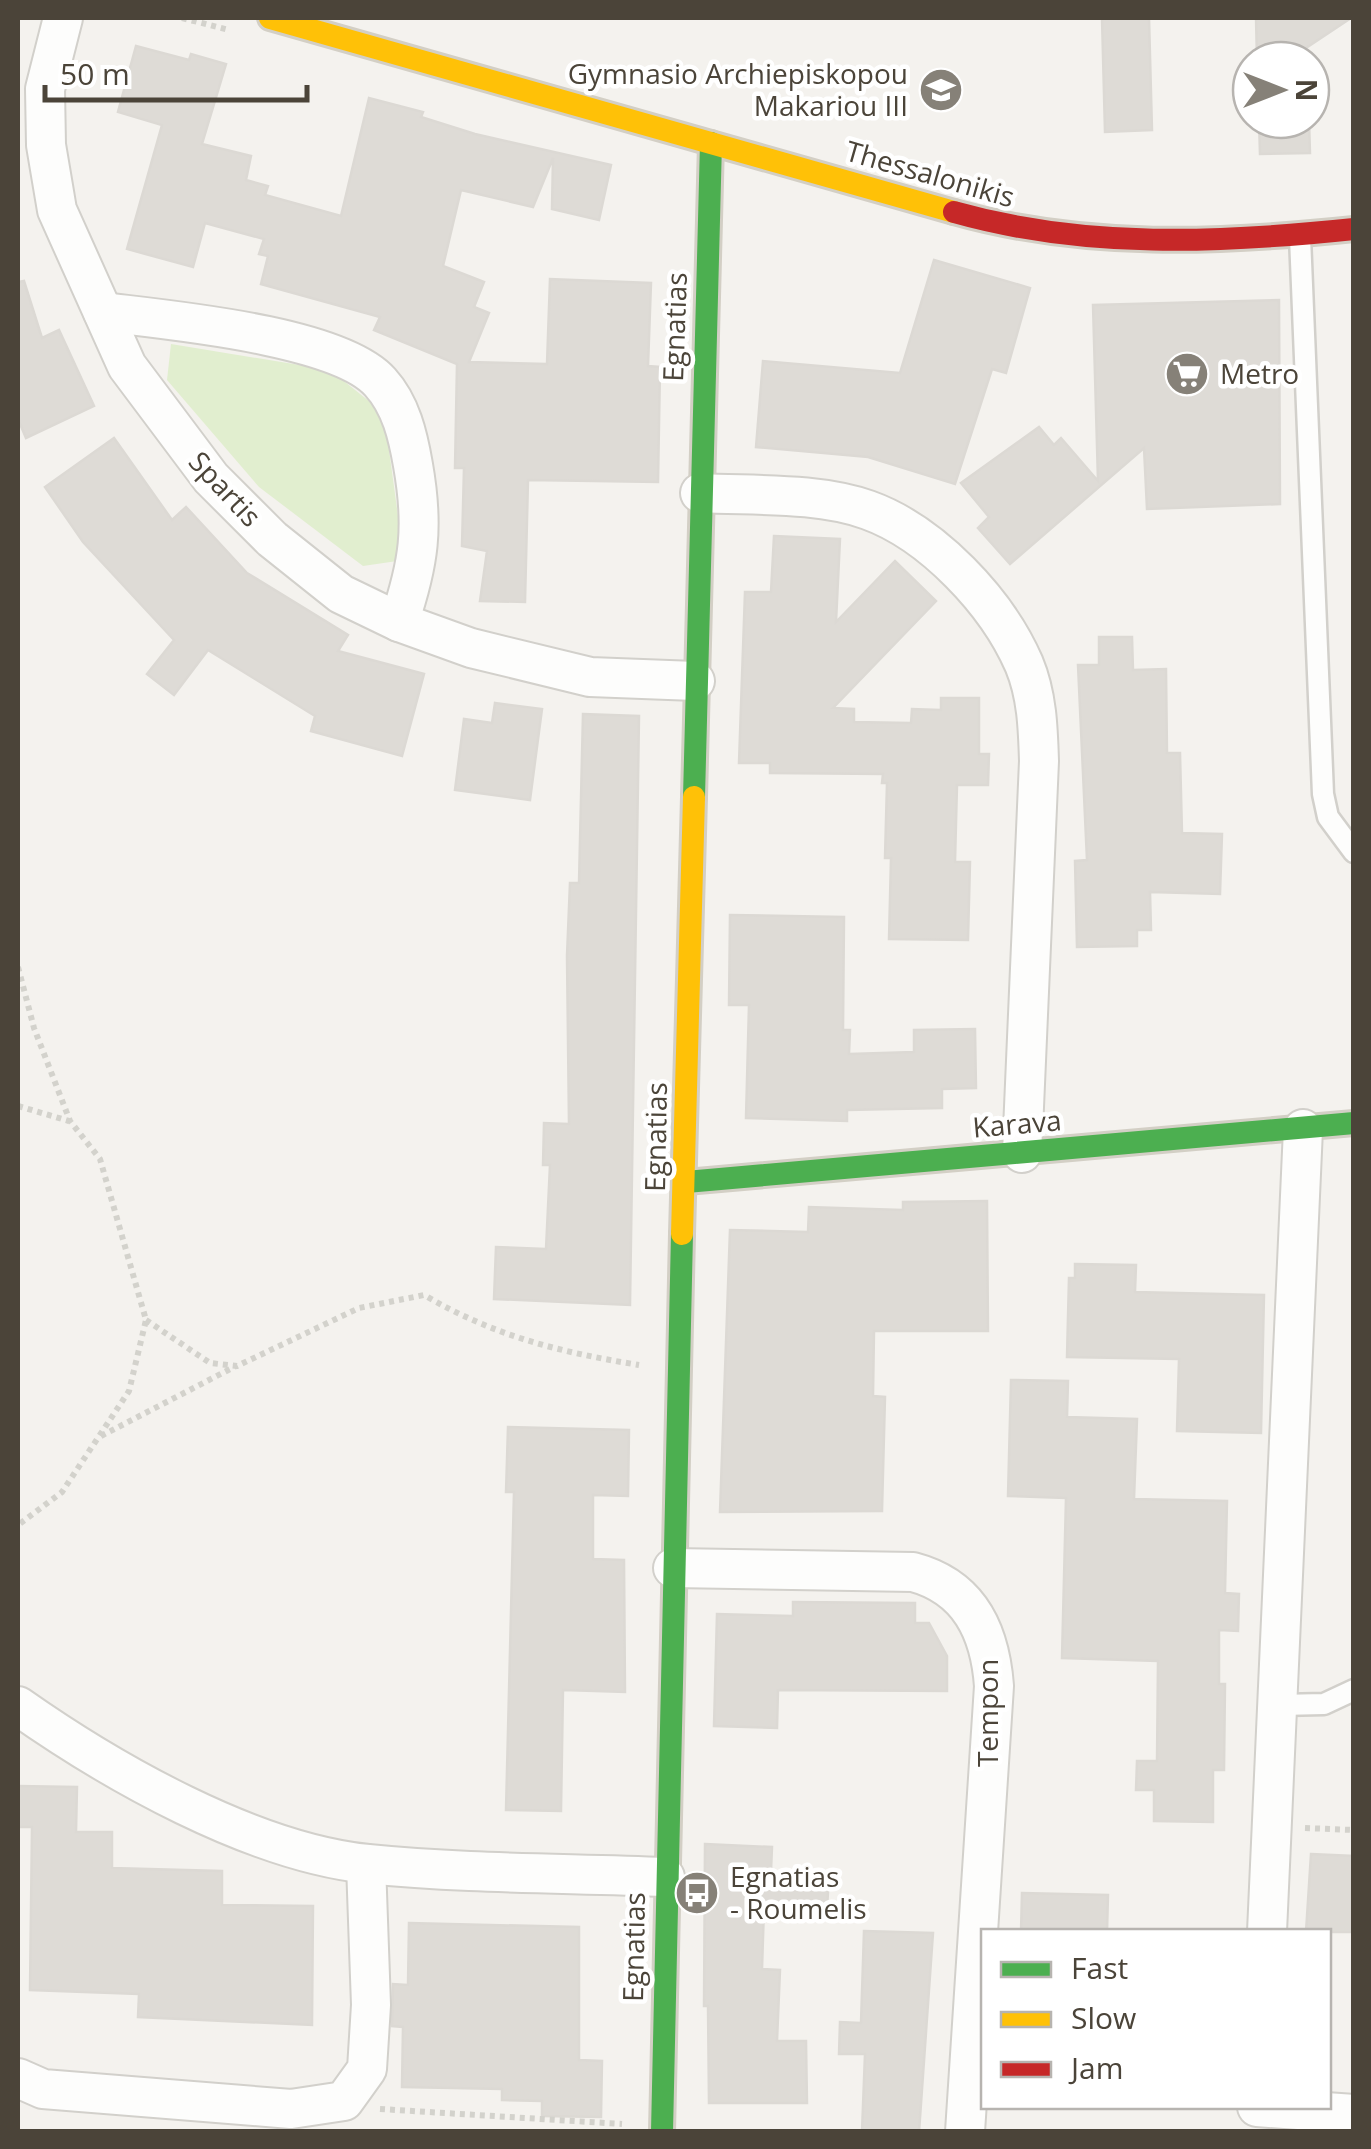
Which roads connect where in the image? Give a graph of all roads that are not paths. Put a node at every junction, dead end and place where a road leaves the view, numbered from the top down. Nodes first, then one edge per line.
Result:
1 (63, 18) edge
2 (270, 18) edge
3 (710, 143) junction
4 (1354, 230) edge
5 (1300, 236) junction
6 (103, 312) junction
7 (700, 492) junction
8 (399, 622) junction
9 (695, 681) junction
10 (1354, 852) edge
11 (1354, 1123) edge
12 (1303, 1128) junction
13 (1022, 1154) junction
14 (686, 1182) junction
15 (673, 1568) junction
16 (1354, 1690) edge
17 (1280, 1705) junction
18 (18, 1706) edge
19 (366, 1864) junction
20 (665, 1877) junction
21 (1267, 1929) edge
22 (18, 2078) edge
23 (1285, 2109) edge
24 (1354, 2114) edge
25 (662, 2129) edge
26 (965, 2132) edge

1 - 6 street, Spartis
2 - 3 street, Thessalonikis
3 - 5 street, Thessalonikis
3 - 7 street, Egnatias
4 - 5 street, Thessalonikis
5 - 10 lane
6 - 8 street, Spartis
6 - 8 street
7 - 9 street, Egnatias
7 - 13 street
8 - 9 street, Spartis
9 - 14 street, Egnatias
11 - 12 street, Karava
12 - 13 street, Karava
12 - 17 street
13 - 14 street, Karava
14 - 15 street, Egnatias
15 - 20 street, Egnatias
15 - 26 street, Tempon
16 - 17 lane
17 - 21 street
18 - 19 street
19 - 20 street
19 - 22 street
20 - 25 street, Egnatias
23 - 24 street

